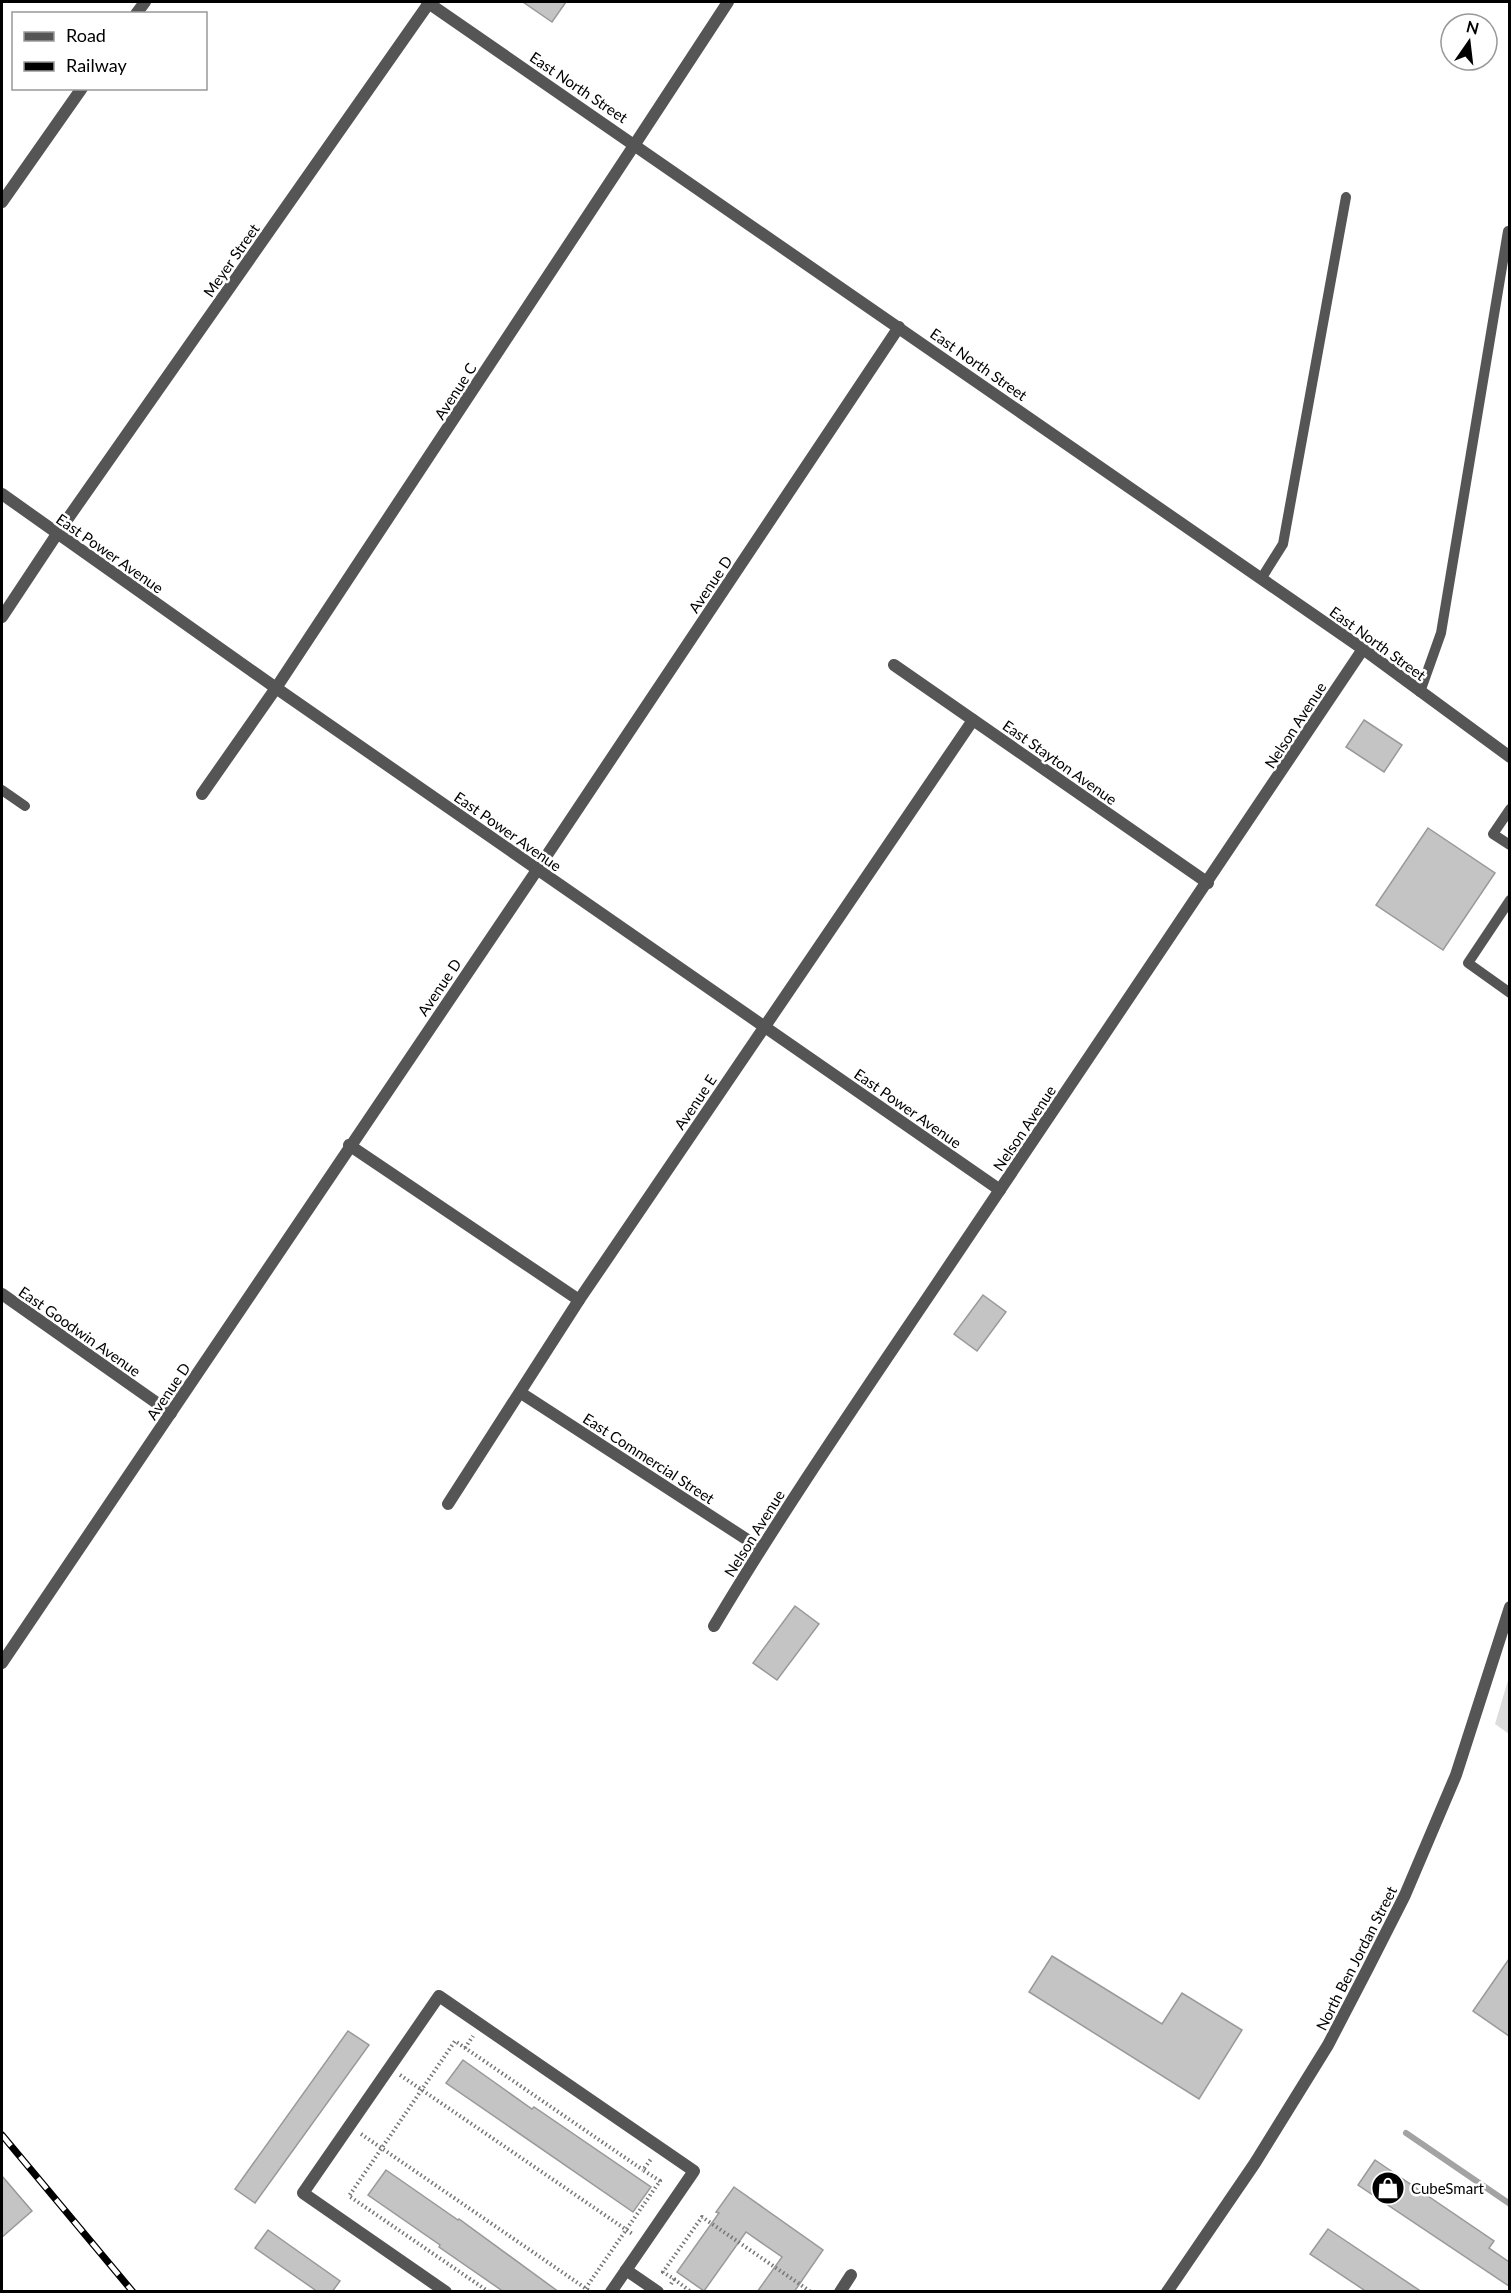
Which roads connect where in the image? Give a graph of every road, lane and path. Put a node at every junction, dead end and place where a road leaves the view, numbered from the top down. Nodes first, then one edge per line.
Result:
1 (428, 2) edge
2 (728, 2) edge
3 (81, 90) edge
4 (635, 144) junction
5 (1346, 197) dead end
6 (2, 202) edge
7 (1508, 231) edge
8 (899, 327) junction
9 (2, 494) edge
10 (57, 534) junction
11 (1261, 579) junction
12 (2, 617) edge
13 (1363, 649) junction
14 (894, 665) dead end
15 (276, 688) junction
16 (1420, 692) junction
17 (973, 720) junction
18 (1509, 757) edge
19 (2, 790) edge
20 (202, 794) dead end
21 (25, 806) dead end
22 (1509, 809) edge
23 (1509, 845) edge
24 (537, 870) junction
25 (1209, 883) junction
26 (1509, 900) edge
27 (1509, 993) edge
28 (764, 1026) junction
29 (349, 1145) junction
30 (1000, 1190) junction
31 (2, 1294) edge
32 (579, 1300) junction
33 (521, 1393) junction
34 (171, 1413) junction
35 (448, 1504) dead end
36 (760, 1548) junction
37 (1509, 1607) edge
38 (714, 1626) dead end
39 (2, 1663) edge
40 (390, 2067) junction
41 (422, 2090) junction
42 (349, 2126) junction
43 (659, 2147) junction
44 (381, 2148) junction
45 (643, 2170) junction
46 (626, 2229) junction
47 (645, 2242) junction
48 (626, 2270) junction
49 (851, 2275) dead end
50 (674, 2279) junction
51 (804, 2287) junction
52 (585, 2290) edge
53 (446, 2292) edge
54 (489, 2292) edge
55 (591, 2292) edge
56 (611, 2292) edge
57 (658, 2292) edge
58 (665, 2292) edge
59 (691, 2292) edge
60 (801, 2292) edge
61 (811, 2292) edge
62 (840, 2292) edge
63 (1167, 2292) edge

1 - 4 street, East North Street
1 - 10 street, Meyer Street
2 - 4 street, Avenue C
3 - 6 street
4 - 8 street, East North Street
4 - 15 street, Avenue C
5 - 11 lane
7 - 16 lane
8 - 11 street, East North Street
8 - 24 street, Avenue D
9 - 10 street, East Power Avenue
10 - 12 street, Meyer Street
10 - 15 street, East Power Avenue
11 - 13 street, East North Street
13 - 16 street, East North Street
13 - 25 street, Nelson Avenue
14 - 17 street, East Stayton Avenue
15 - 20 street, Avenue C
15 - 24 street, East Power Avenue
16 - 18 street, East North Street
17 - 25 street, East Stayton Avenue
17 - 28 street, Avenue E
19 - 21 lane
22 - 23 lane
24 - 28 street, East Power Avenue
24 - 29 street, Avenue D
25 - 30 street, Nelson Avenue
26 - 27 lane
28 - 30 street, East Power Avenue
28 - 32 street, Avenue E
29 - 32 street
29 - 34 street, Avenue D
30 - 36 street, Nelson Avenue
31 - 34 street, East Goodwin Avenue
32 - 33 street, Avenue E
33 - 35 street, Avenue E
33 - 36 street, East Commercial Street
34 - 39 street, Avenue D
36 - 38 street, Nelson Avenue
37 - 63 street, North Ben Jordan Street
40 - 41 path
40 - 42 street
40 - 43 street
41 - 44 path
41 - 45 path
41 - 46 path
42 - 44 path
42 - 53 street
43 - 45 path
43 - 47 street
44 - 52 path
44 - 54 path
45 - 46 path
46 - 47 path
46 - 52 path
47 - 48 street
48 - 56 street
48 - 57 street
49 - 62 street
50 - 51 path
50 - 58 path
50 - 59 path
51 - 60 path
51 - 61 path
52 - 55 path

